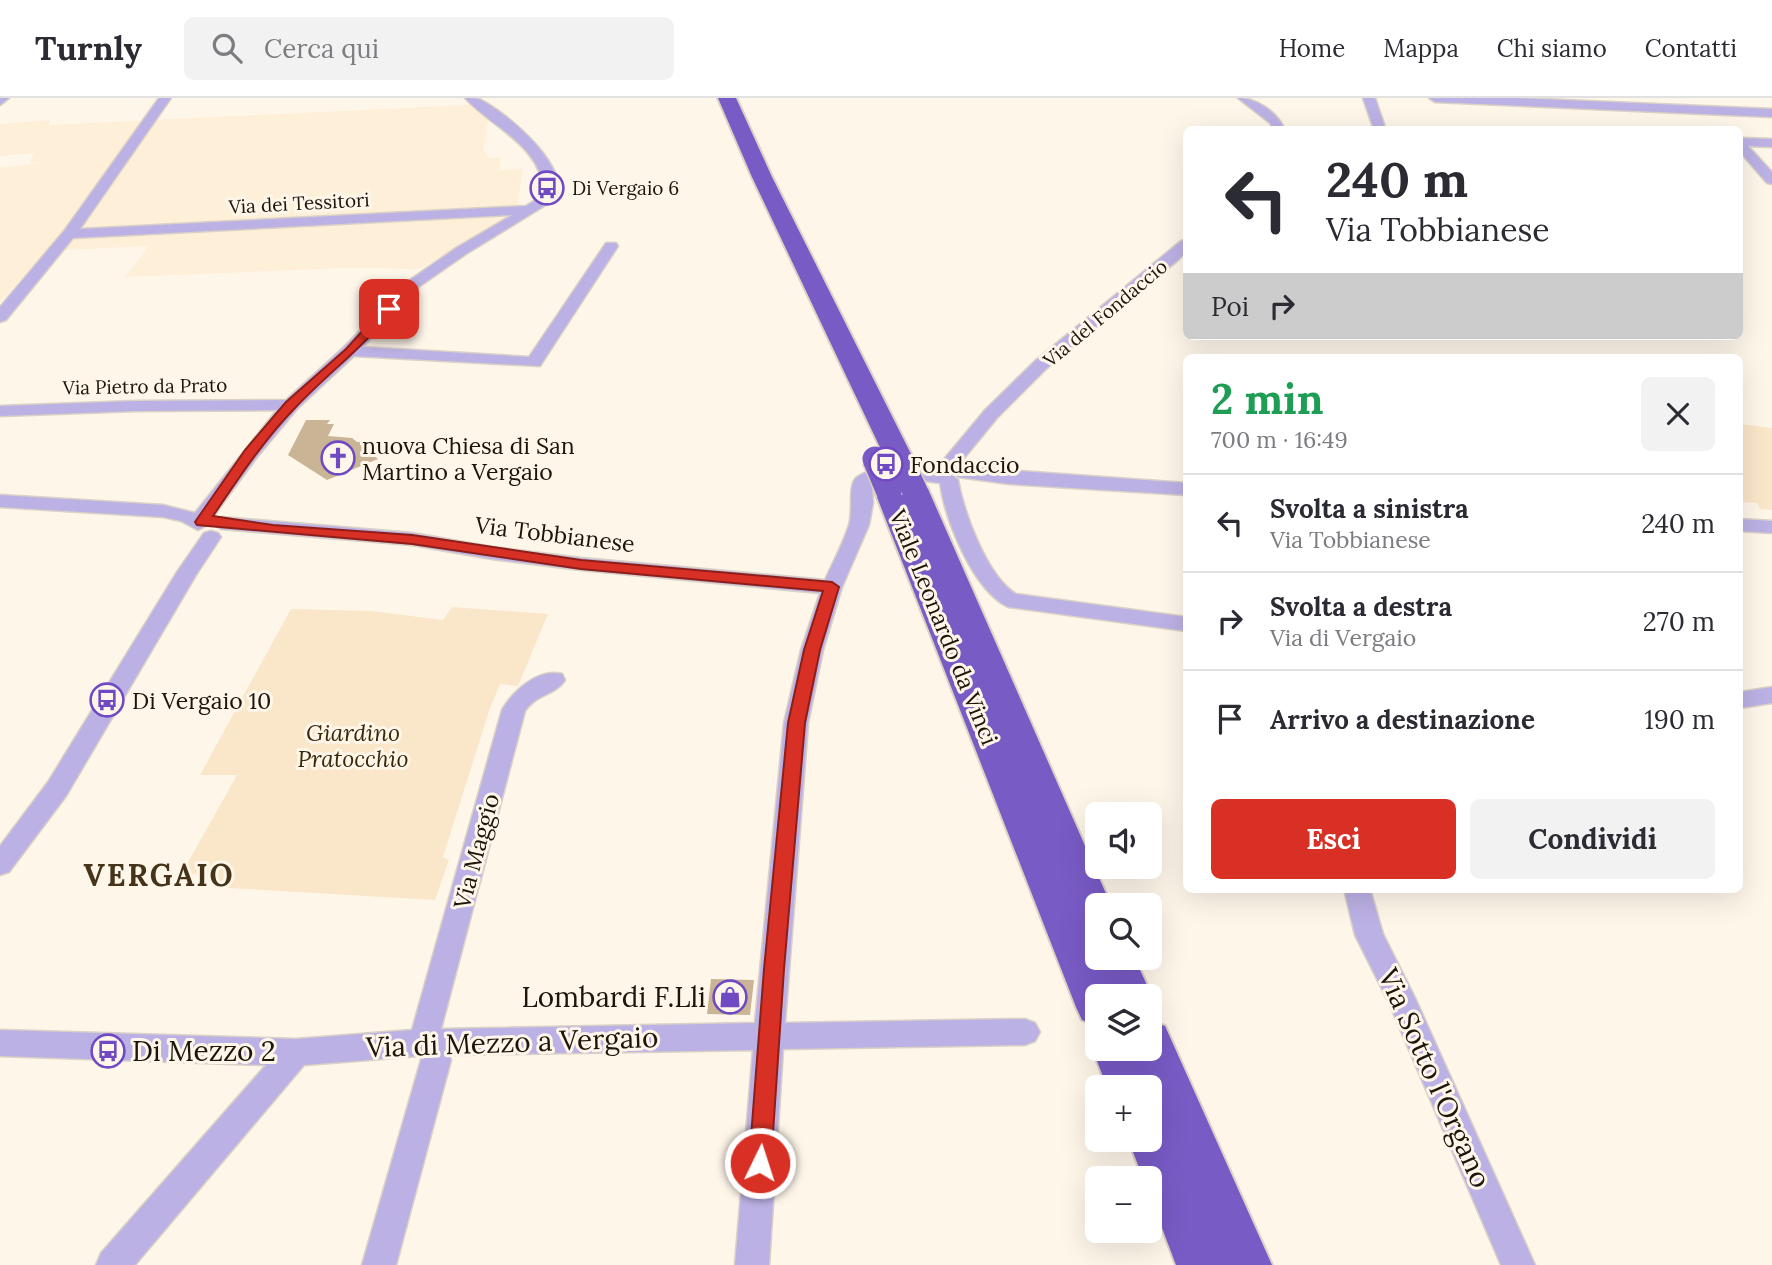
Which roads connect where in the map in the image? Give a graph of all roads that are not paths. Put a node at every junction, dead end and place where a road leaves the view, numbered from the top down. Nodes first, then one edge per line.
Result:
1 (165, 98) edge
2 (471, 98) edge
3 (712, 98) edge
4 (727, 98) edge
5 (1244, 98) edge
6 (1369, 98) edge
7 (1436, 98) edge
8 (1683, 98) edge
9 (1697, 110) junction
10 (1772, 113) edge
11 (1713, 123) dead end
12 (1277, 126) edge
13 (1379, 126) edge
14 (1772, 143) edge
15 (1743, 144) edge
16 (1743, 147) edge
17 (1772, 180) edge
18 (531, 210) junction
19 (69, 234) junction
20 (611, 246) dead end
21 (1183, 248) edge
22 (0, 317) edge
23 (350, 351) junction
24 (291, 405) junction
25 (0, 411) edge
26 (930, 474) junction
27 (1183, 489) edge
28 (217, 499) junction
29 (0, 501) edge
30 (163, 511) junction
31 (1743, 525) edge
32 (1772, 527) edge
33 (207, 529) junction
34 (832, 587) junction
35 (1183, 624) edge
36 (554, 680) dead end
37 (1772, 695) edge
38 (1743, 700) edge
39 (0, 866) edge
40 (1088, 893) edge
41 (1358, 893) edge
42 (1090, 984) edge
43 (1025, 1032) dead end
44 (770, 1035) junction
45 (430, 1042) junction
46 (0, 1043) edge
47 (296, 1052) junction
48 (1159, 1061) edge
49 (1156, 1152) edge
50 (113, 1265) edge
51 (379, 1265) edge
52 (752, 1265) edge
53 (1202, 1265) edge
54 (1247, 1265) edge
55 (1518, 1265) edge

1 - 19 street
2 - 18 street
3 - 26 highway, Viale Leonardo da Vinci
4 - 26 highway, Viale Leonardo da Vinci
5 - 12 street
6 - 13 street
7 - 9 street
8 - 9 street
9 - 10 street
9 - 11 street
14 - 15 street
16 - 17 street
18 - 19 street, Via dei Tessitori
18 - 23 street
19 - 22 street
20 - 23 street
21 - 26 street, Via del Fondaccio
23 - 24 street
24 - 25 street, Via Pietro da Prato
24 - 28 street
26 - 27 street
26 - 34 street
26 - 35 street
26 - 40 highway, Viale Leonardo da Vinci
26 - 42 highway, Viale Leonardo da Vinci
28 - 30 street, Via Tobbianese
28 - 33 street
29 - 30 street, Via Tobbianese
30 - 33 street, Via Tobbianese
31 - 32 street
33 - 34 street, Via Tobbianese
33 - 39 street
34 - 44 street
36 - 45 street, Via Maggio
37 - 38 street
41 - 55 street, Via Sotto l'Organo
43 - 44 street, Via di Mezzo a Vergaio
44 - 45 street, Via di Mezzo a Vergaio
44 - 52 street
45 - 47 street, Via di Mezzo a Vergaio
45 - 51 street, Via Maggio
46 - 47 street, Via di Mezzo a Vergaio
47 - 50 street
48 - 54 highway
49 - 53 highway

